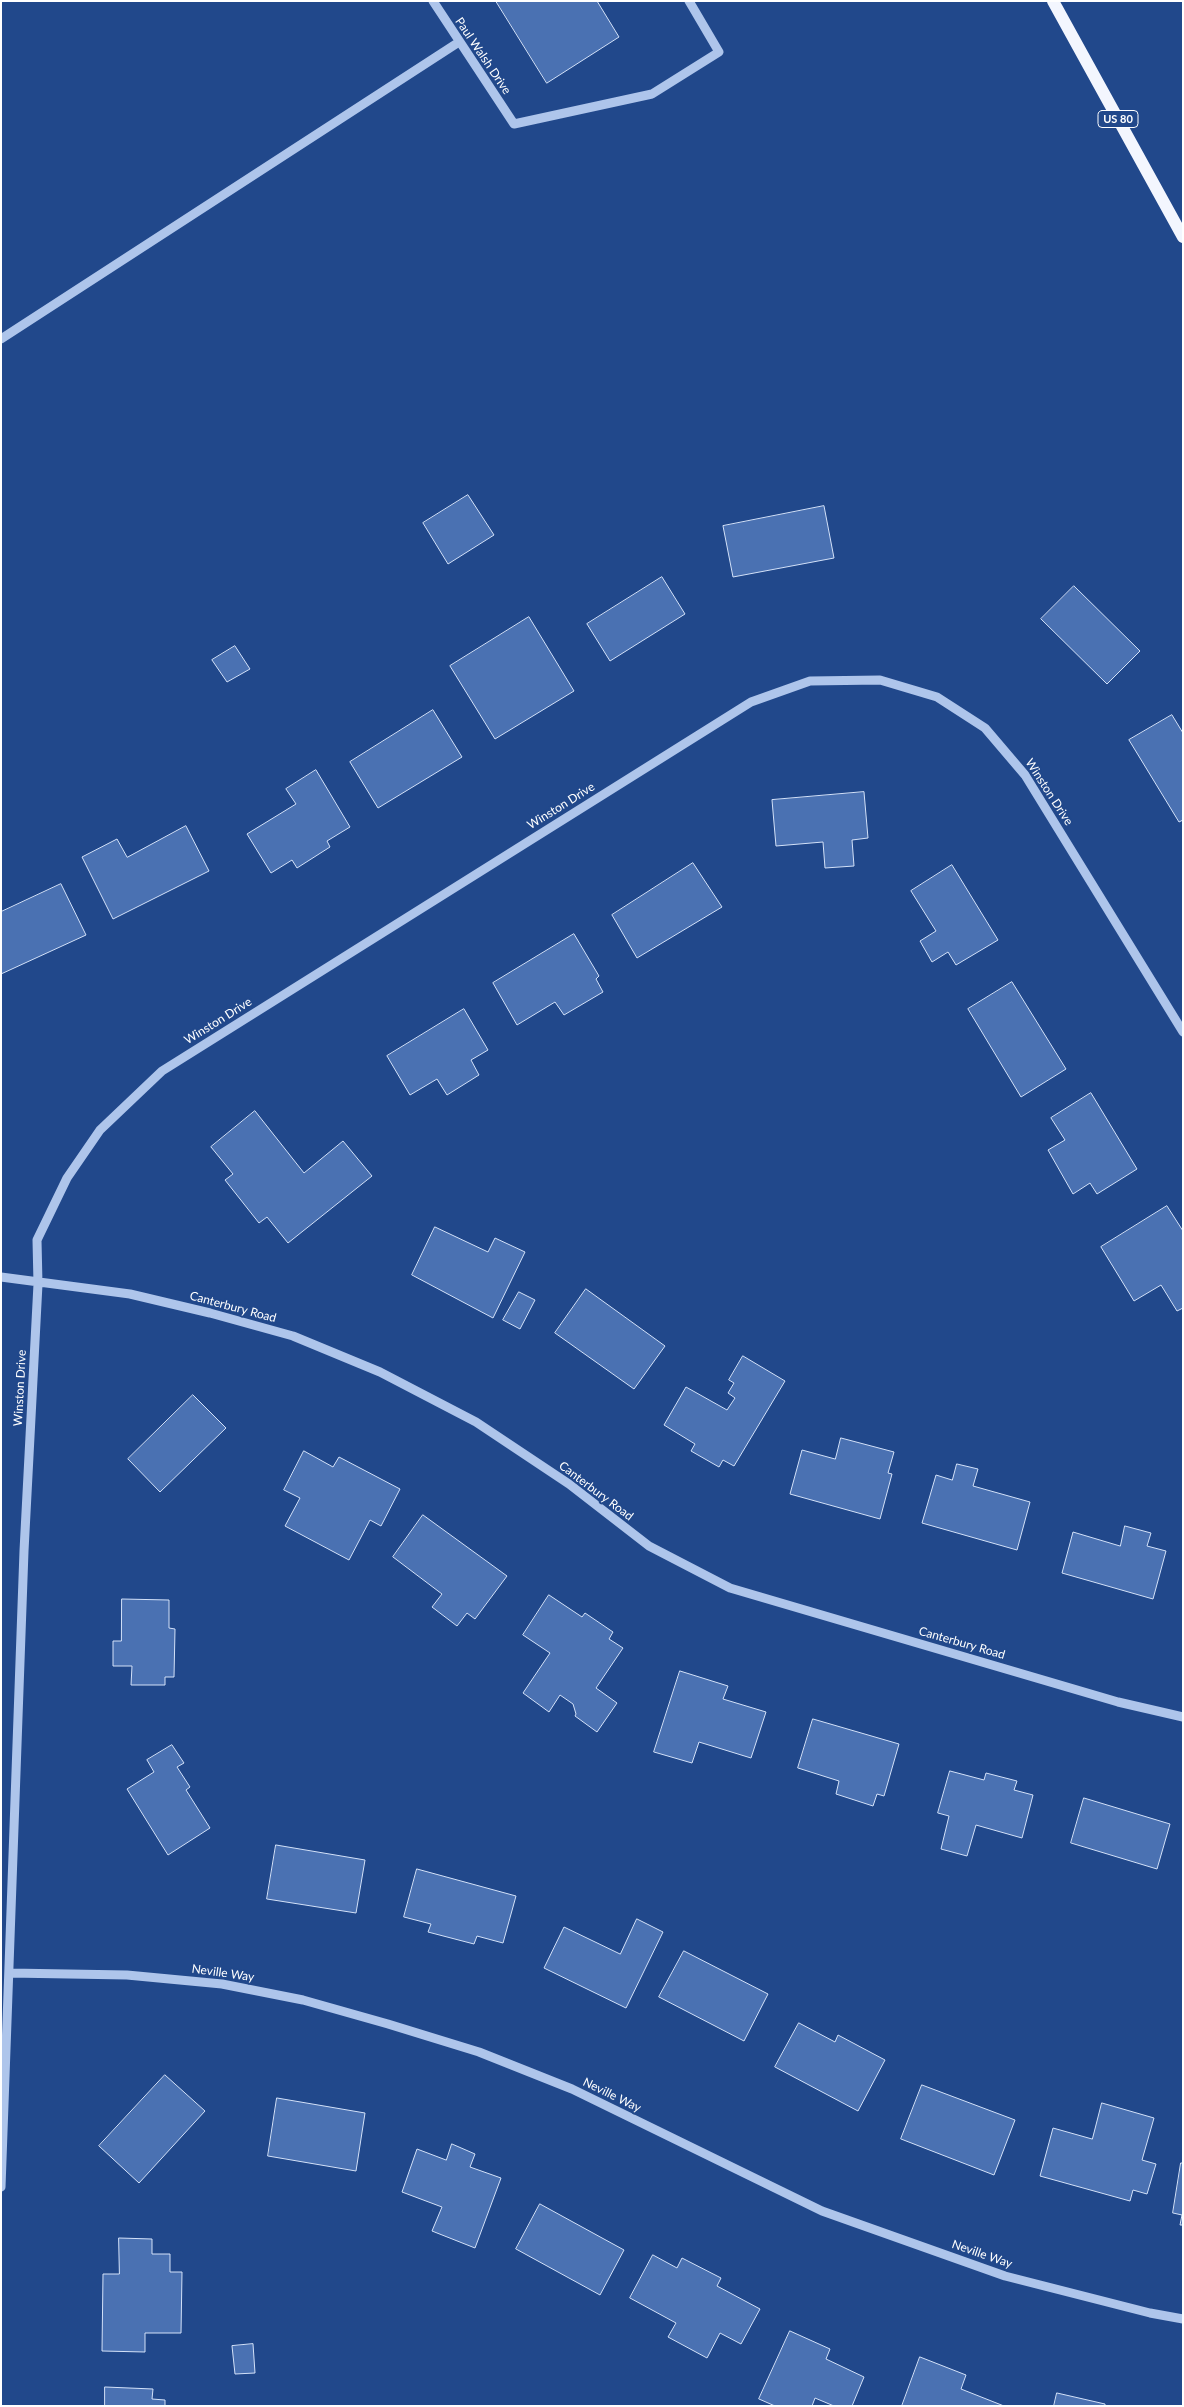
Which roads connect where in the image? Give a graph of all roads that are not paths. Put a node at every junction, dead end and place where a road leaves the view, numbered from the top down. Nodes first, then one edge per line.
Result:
1 (433, 1) edge
2 (690, 1) edge
3 (1053, 1) edge
4 (459, 42) junction
5 (1183, 237) edge
6 (1, 338) edge
7 (1183, 1032) edge
8 (1, 1277) edge
9 (38, 1284) junction
10 (1183, 1717) edge
11 (10, 1973) junction
12 (1, 2187) edge
13 (1183, 2318) edge

1 - 4 street, Paul Walsh Drive
2 - 4 street, Paul Walsh Drive
3 - 5 main road, US 80
4 - 6 street
7 - 9 street, Winston Drive
8 - 9 street, Canterbury Road
9 - 10 street, Canterbury Road
9 - 11 street, Winston Drive
11 - 12 street, Winston Drive
11 - 13 street, Neville Way

